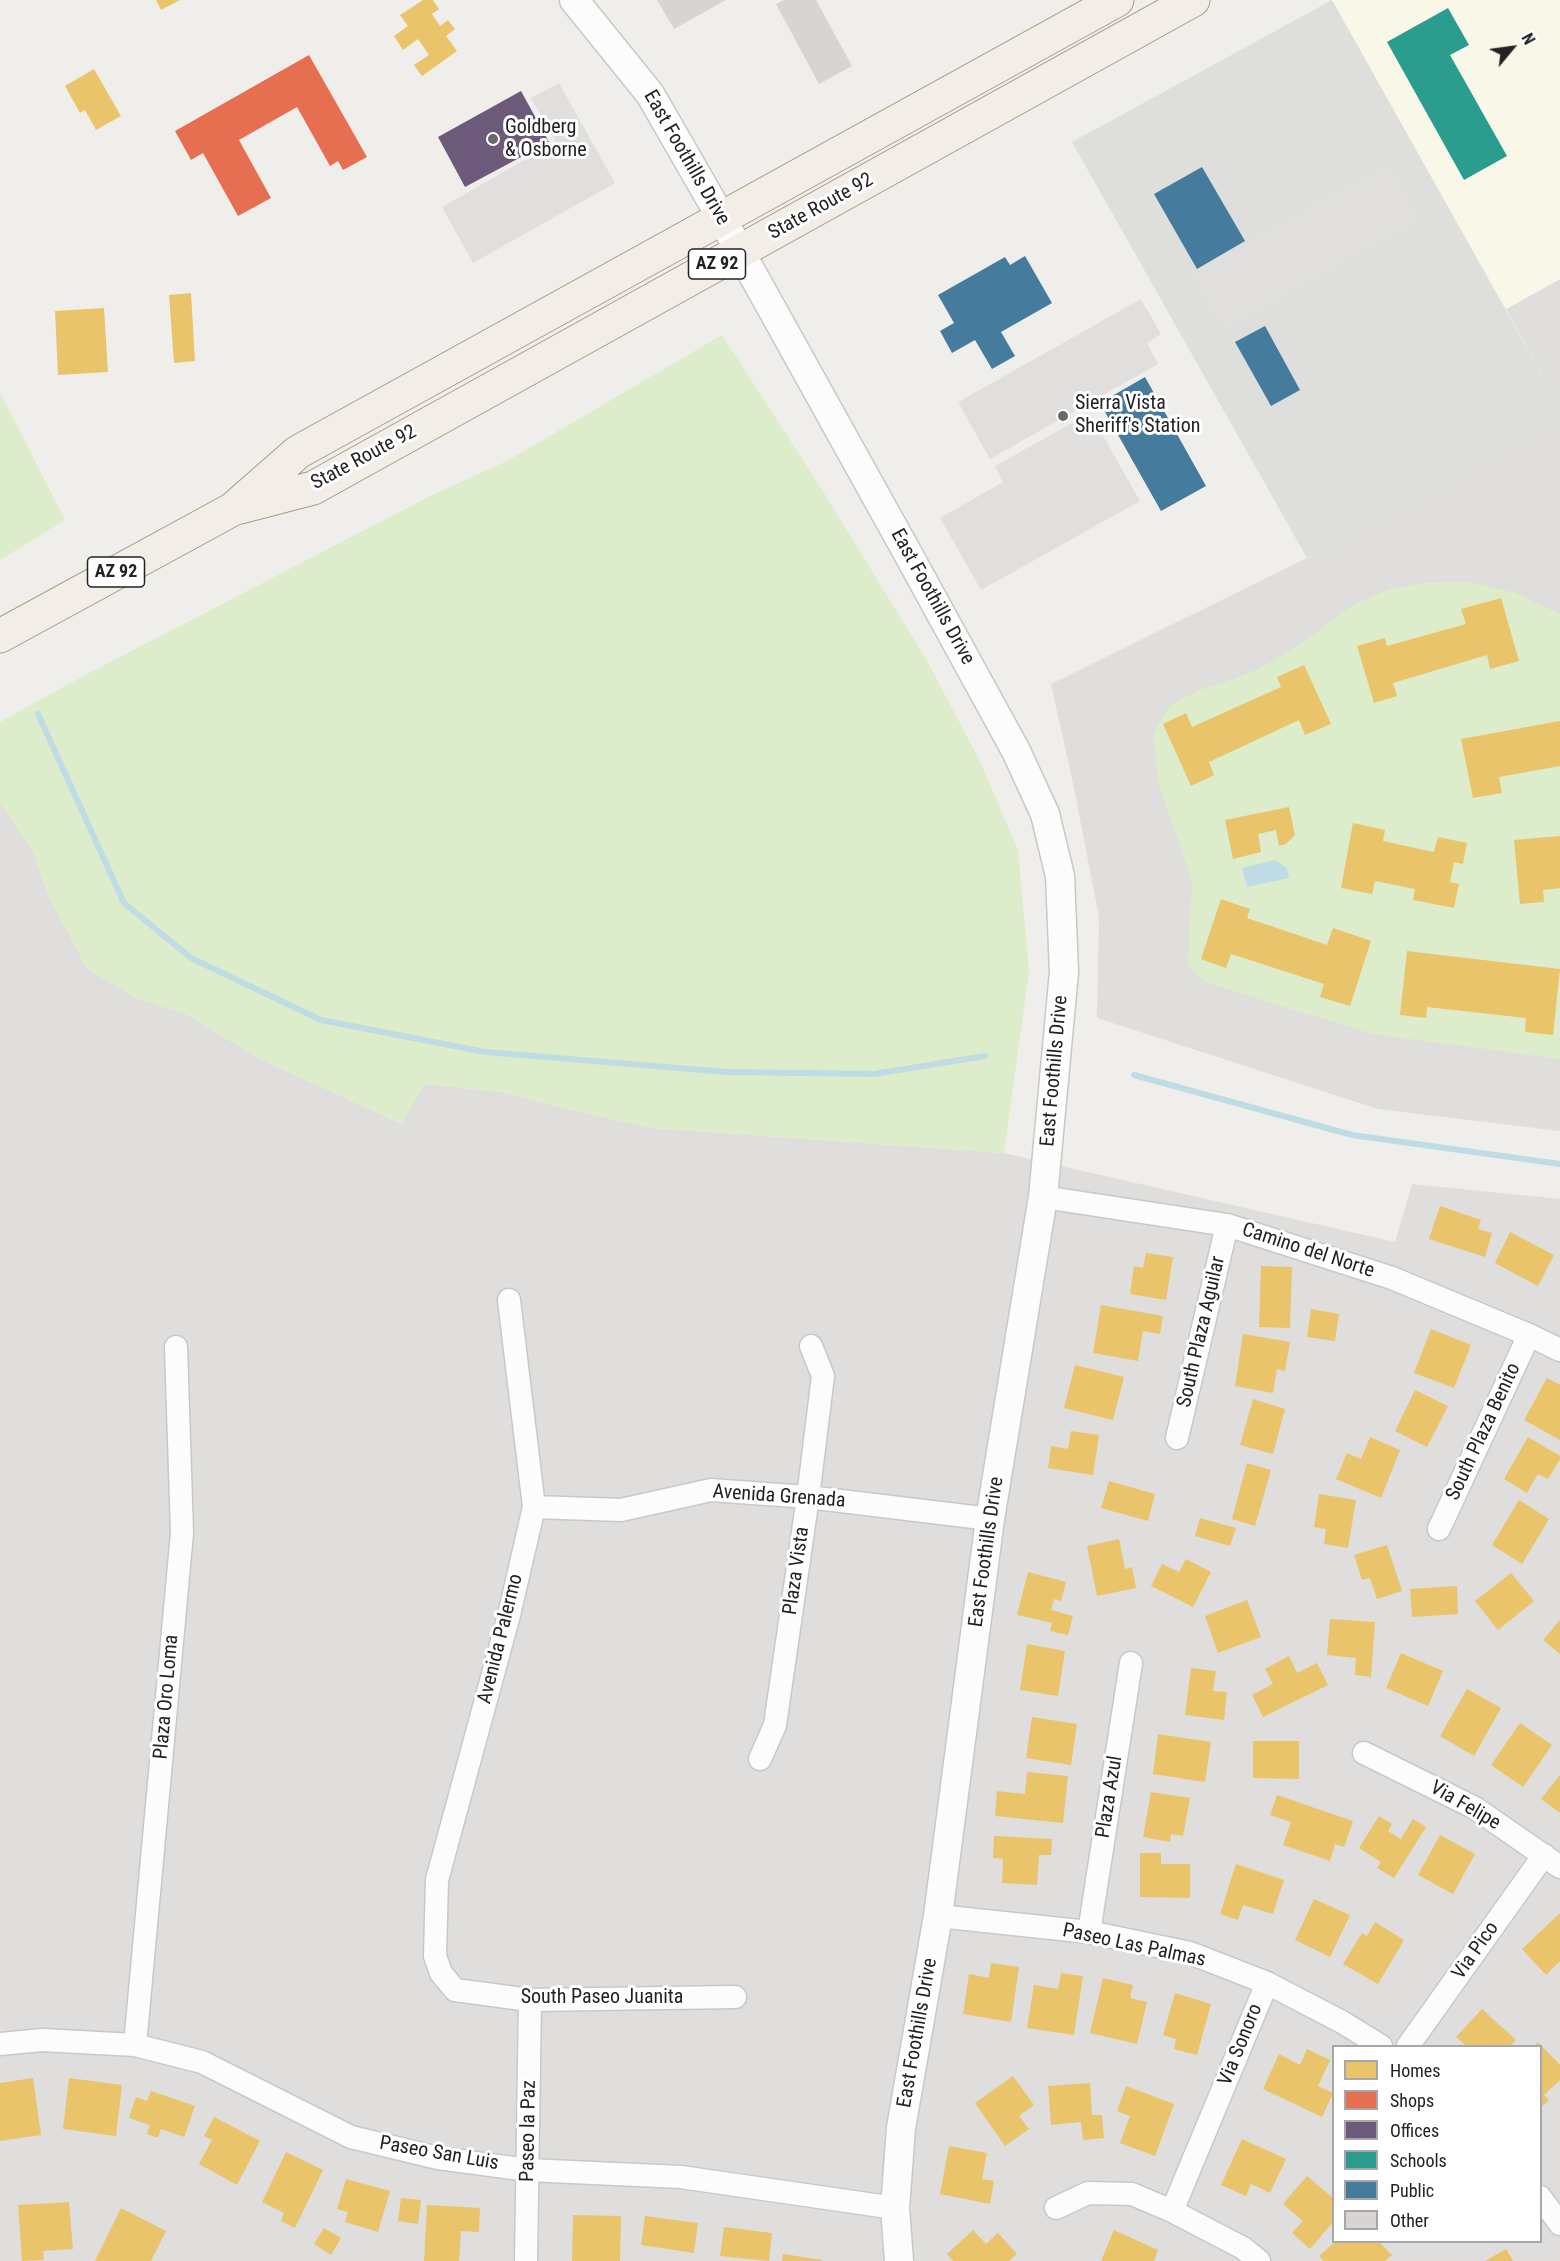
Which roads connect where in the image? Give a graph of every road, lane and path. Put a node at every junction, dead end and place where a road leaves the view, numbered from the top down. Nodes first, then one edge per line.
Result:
1 (574, 0) edge
2 (1117, 0) edge
3 (1193, 0) edge
4 (722, 219) junction
5 (740, 252) junction
6 (233, 509) junction
7 (0, 636) edge
8 (1043, 1197) junction
9 (1227, 1225) junction
10 (509, 1300) dead end
11 (1529, 1335) junction
12 (810, 1346) dead end
13 (176, 1347) dead end
14 (1560, 1350) edge
15 (1177, 1438) dead end
16 (808, 1497) junction
17 (534, 1507) junction
18 (990, 1519) junction
19 (1439, 1529) dead end
20 (1131, 1663) dead end
21 (1364, 1753) dead end
22 (760, 1759) dead end
23 (1552, 1861) edge
24 (938, 1916) junction
25 (1089, 1932) junction
26 (441, 1973) joint
27 (1267, 1983) junction
28 (735, 1997) dead end
29 (530, 2000) junction
30 (0, 2044) edge
31 (135, 2045) junction
32 (1379, 2045) edge
33 (1409, 2045) edge
34 (528, 2170) junction
35 (1542, 2200) edge
36 (895, 2208) junction
37 (1056, 2208) dead end
38 (1172, 2211) junction
39 (1560, 2224) edge
40 (526, 2261) edge
41 (899, 2261) edge
42 (1259, 2261) edge

1 - 4 street, East Foothills Drive
2 - 4 main road, State Route 92 / AZ 92
3 - 5 main road, State Route 92 / AZ 92
4 - 5 street, East Foothills Drive
4 - 6 main road, State Route 92 / AZ 92
5 - 6 main road, State Route 92 / AZ 92
5 - 8 street, East Foothills Drive
6 - 7 main road, AZ 92 / AZ 92
8 - 9 street, Camino del Norte
8 - 18 street, East Foothills Drive
9 - 11 street, Camino del Norte
9 - 15 street, South Plaza Aguilar
10 - 17 street, Avenida Palermo
11 - 14 street, Camino del Norte
11 - 19 street, South Plaza Benito
12 - 16 street, Plaza Vista
13 - 31 street, Plaza Oro Loma
16 - 17 street, Avenida Grenada
16 - 18 street, Avenida Grenada
16 - 22 street, Plaza Vista
17 - 26 street, Avenida Palermo
18 - 24 street, East Foothills Drive
20 - 25 street, Plaza Azul
21 - 23 street, Via Felipe
23 - 33 street, Via Pico
24 - 25 street, Paseo Las Palmas
24 - 36 street, East Foothills Drive
25 - 27 street, Paseo Las Palmas
26 - 29 street, South Paseo Juanita
27 - 32 street, Paseo Las Palmas
27 - 38 street, Via Sonoro
28 - 29 street, South Paseo Juanita
29 - 34 street, Paseo la Paz
30 - 31 street, Paseo San Luis
31 - 34 street, Paseo San Luis
34 - 36 street, Paseo San Luis
34 - 40 street, Paseo la Paz
35 - 39 street
36 - 41 street, East Foothills Drive
37 - 38 street
38 - 42 street

